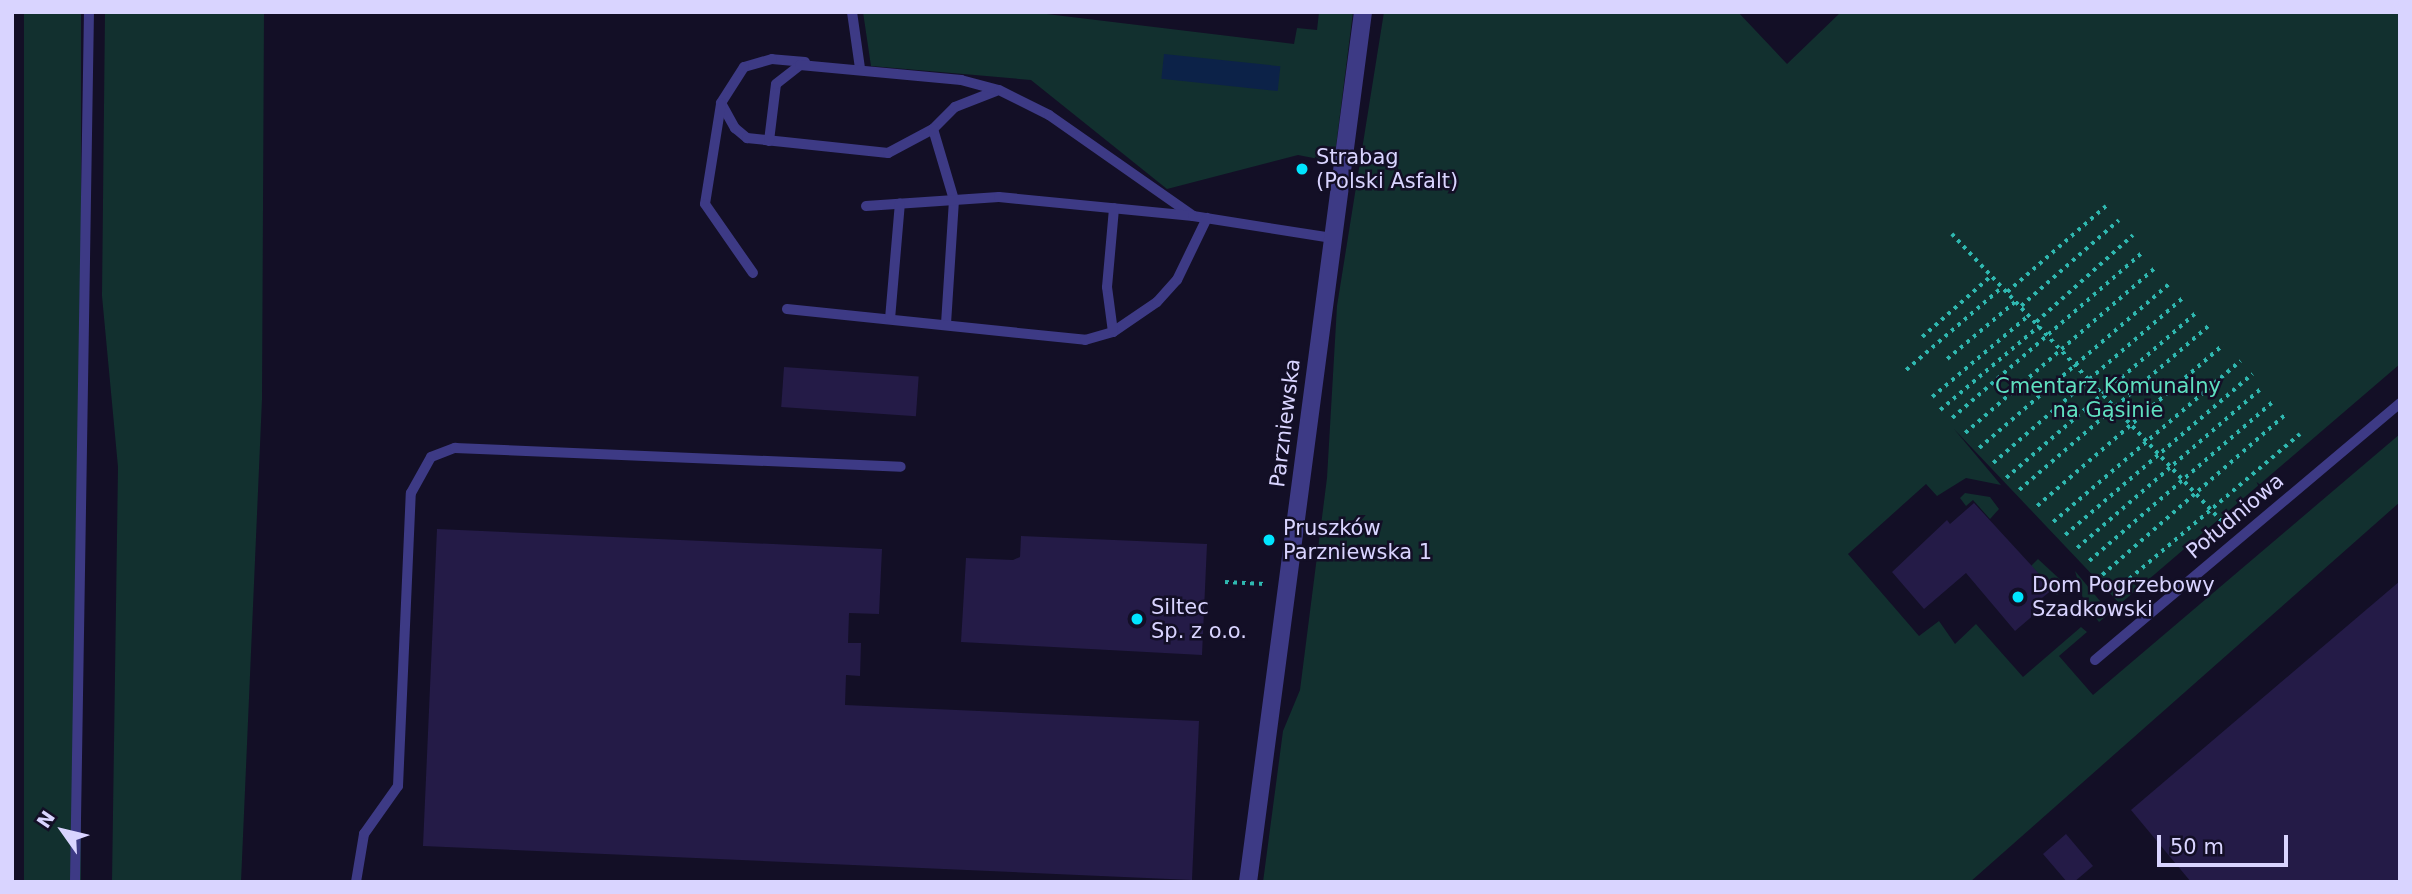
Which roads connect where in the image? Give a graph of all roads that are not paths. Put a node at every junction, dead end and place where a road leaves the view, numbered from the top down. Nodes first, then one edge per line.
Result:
1 (89, 12) edge
2 (852, 12) edge
3 (1363, 12) edge
4 (819, 64) junction
5 (860, 68) junction
6 (999, 90) junction
7 (722, 103) junction
8 (933, 129) junction
9 (769, 141) junction
10 (954, 200) junction
11 (900, 203) junction
12 (866, 206) dead end
13 (1114, 208) junction
14 (1193, 216) junction
15 (1207, 218) junction
16 (1332, 238) junction
17 (753, 273) dead end
18 (787, 309) dead end
19 (890, 319) junction
20 (946, 325) junction
21 (1113, 332) junction
22 (2400, 403) edge
23 (901, 467) dead end
24 (2095, 660) dead end
25 (75, 882) edge
26 (356, 882) edge
27 (1248, 882) edge

1 - 25 lane
2 - 5 lane
3 - 16 street, Parzniewska
4 - 5 lane
4 - 7 lane
4 - 9 lane
5 - 6 lane
6 - 8 lane
6 - 14 lane
7 - 9 lane
7 - 17 lane
8 - 9 lane
8 - 10 lane
10 - 11 lane
10 - 13 lane
10 - 20 lane
11 - 12 lane
11 - 19 lane
13 - 14 lane
13 - 21 lane
14 - 15 lane
15 - 16 lane
15 - 21 lane
16 - 27 street, Parzniewska
18 - 19 lane
19 - 20 lane
20 - 21 lane
22 - 24 lane, Południowa
23 - 26 lane

